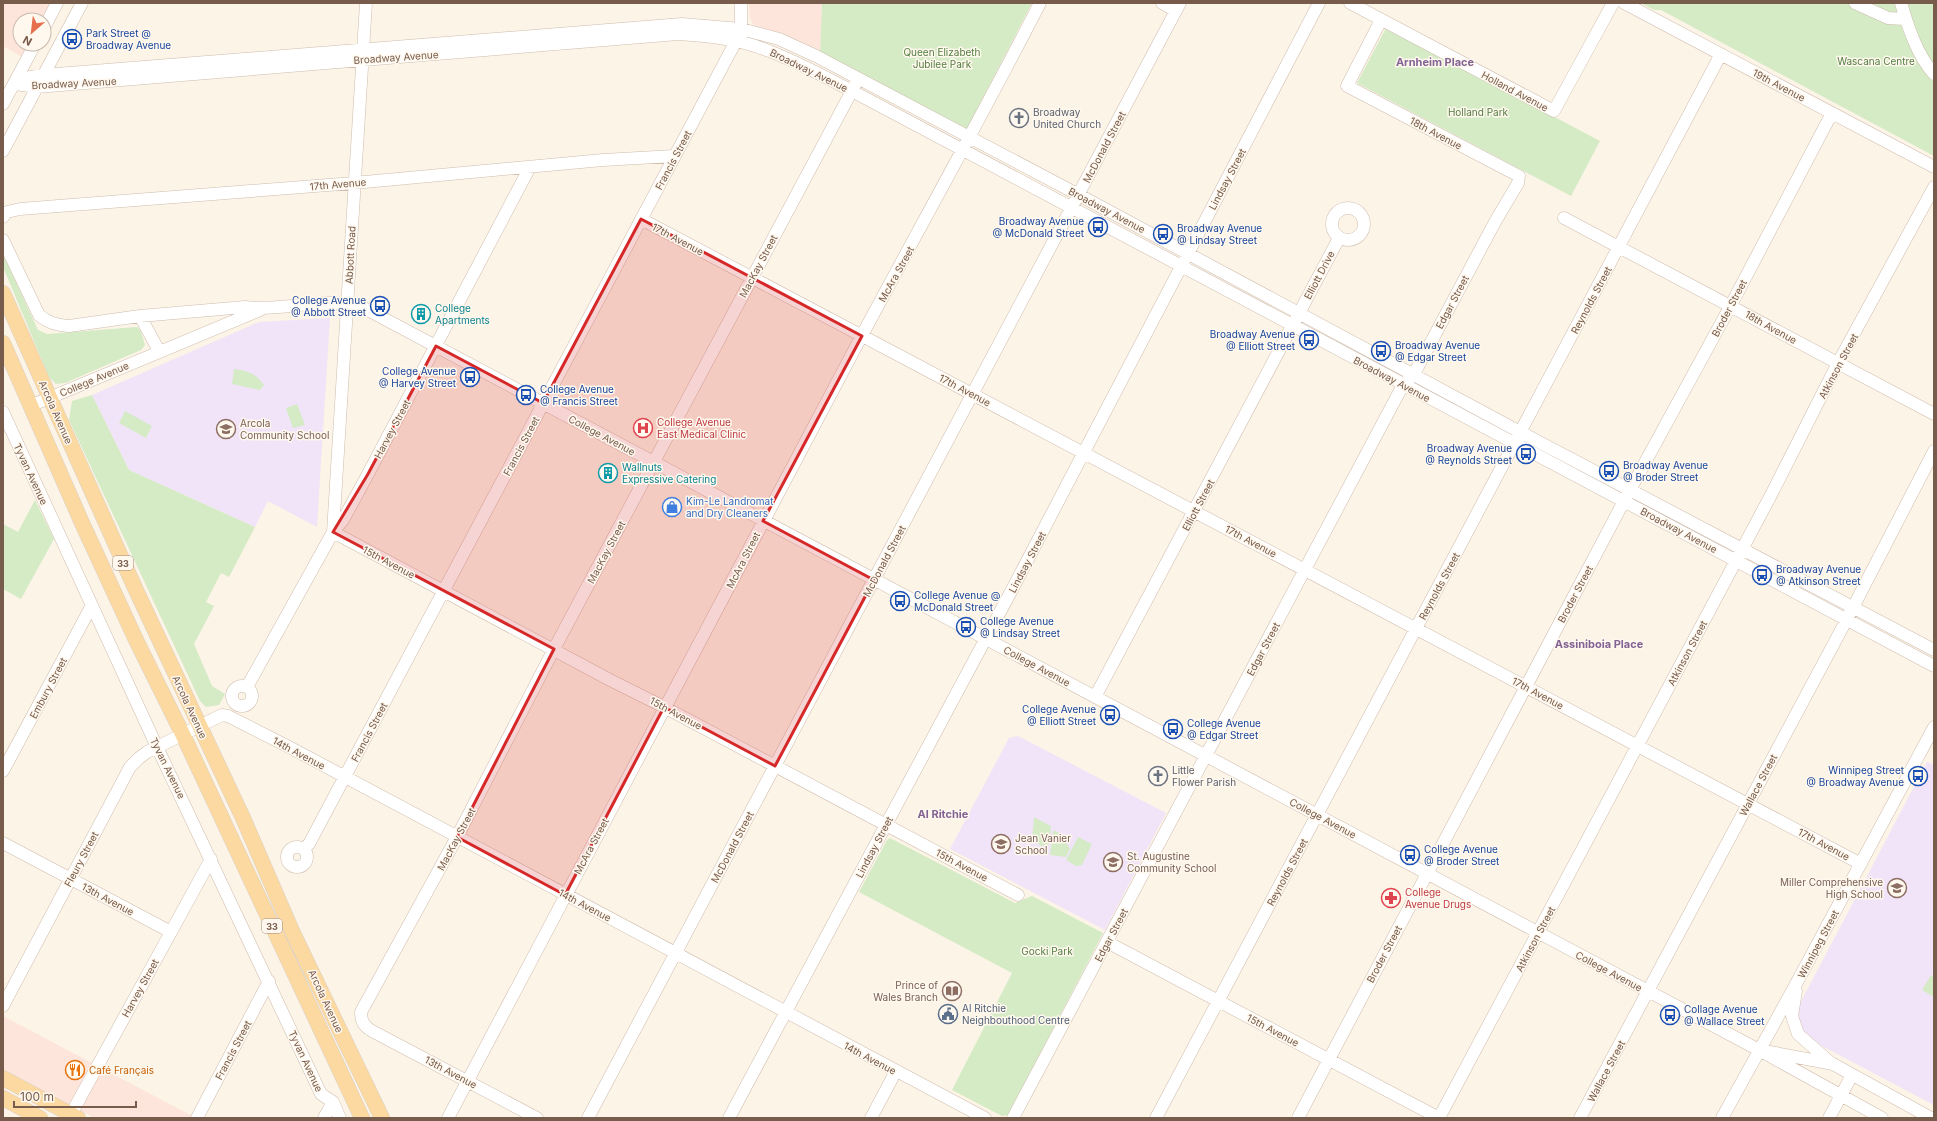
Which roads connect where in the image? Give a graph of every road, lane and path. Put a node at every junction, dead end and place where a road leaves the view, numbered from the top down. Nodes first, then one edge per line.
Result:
1 (58, 3) edge
2 (82, 3) edge
3 (366, 3) edge
4 (741, 3) edge
5 (1040, 3) edge
6 (1162, 3) edge
7 (1319, 3) edge
8 (1350, 3) edge
9 (1613, 3) edge
10 (1624, 3) edge
11 (1855, 3) edge
12 (1901, 3) edge
13 (1178, 7) edge
14 (52, 14) edge
15 (1905, 19) junction
16 (1381, 20) junction
17 (741, 29) junction
18 (736, 41) junction
19 (31, 52) edge
20 (362, 54) junction
21 (1721, 54) junction
22 (1934, 74) edge
23 (44, 75) junction
24 (859, 79) junction
25 (14, 84) junction
26 (37, 87) junction
27 (852, 91) junction
28 (3, 104) edge
29 (1832, 113) junction
30 (969, 137) junction
31 (962, 150) junction
32 (3, 151) edge
33 (674, 156) junction
34 (530, 166) junction
35 (1934, 166) edge
36 (354, 183) junction
37 (1518, 183) joint
38 (1934, 187) edge
39 (1079, 195) junction
40 (1072, 209) junction
41 (3, 216) edge
42 (1564, 218) dead end
43 (641, 219) junction
44 (1339, 238) dead end
45 (3, 240) edge
46 (1619, 247) junction
47 (1188, 253) junction
48 (1181, 266) junction
49 (752, 277) junction
50 (3, 293) edge
51 (348, 303) junction
52 (1731, 305) junction
53 (262, 309) junction
54 (1299, 312) junction
55 (140, 316) junction
56 (1292, 326) junction
57 (862, 336) junction
58 (3, 343) edge
59 (436, 346) junction
60 (158, 351) junction
61 (1838, 364) junction
62 (1414, 374) junction
63 (1403, 385) junction
64 (973, 394) junction
65 (49, 398) junction
66 (543, 403) junction
67 (30, 406) junction
68 (3, 412) edge
69 (1934, 414) edge
70 (1518, 438) junction
71 (1934, 451) edge
72 (1084, 453) junction
73 (654, 463) junction
74 (1630, 490) junction
75 (1624, 501) junction
76 (1195, 512) junction
77 (763, 520) junction
78 (333, 532) junction
79 (1742, 550) junction
80 (1736, 561) junction
81 (1305, 570) junction
82 (874, 580) junction
83 (444, 590) junction
84 (92, 605) junction
85 (1853, 608) junction
86 (1847, 619) junction
87 (1416, 629) junction
88 (986, 639) junction
89 (554, 649) junction
90 (1934, 650) edge
91 (1934, 666) edge
92 (247, 687) dead end
93 (1526, 687) junction
94 (1095, 697) junction
95 (664, 707) junction
96 (199, 727) junction
97 (1934, 727) edge
98 (183, 735) junction
99 (1638, 746) junction
100 (158, 747) junction
101 (1207, 757) junction
102 (775, 766) junction
103 (3, 771) edge
104 (344, 777) junction
105 (1748, 804) junction
106 (1317, 816) junction
107 (886, 825) junction
108 (457, 837) junction
109 (3, 843) edge
110 (303, 849) dead end
111 (211, 859) junction
112 (1861, 864) junction
113 (1427, 874) junction
114 (70, 879) junction
115 (565, 895) junction
116 (1018, 895) dead end
117 (171, 932) junction
118 (1538, 933) junction
119 (1107, 942) junction
120 (675, 954) junction
121 (269, 981) junction
122 (1796, 984) junction
123 (1648, 992) junction
124 (1219, 1002) junction
125 (3, 1006) edge
126 (785, 1012) junction
127 (365, 1026) joint
128 (1758, 1050) junction
129 (1329, 1059) junction
130 (1833, 1064) junction
131 (896, 1072) junction
132 (1852, 1075) junction
133 (3, 1078) edge
134 (468, 1081) junction
135 (1841, 1096) junction
136 (3, 1098) edge
137 (333, 1102) junction
138 (73, 1117) edge
139 (40, 1118) edge
140 (197, 1118) edge
141 (324, 1118) edge
142 (340, 1118) edge
143 (362, 1118) edge
144 (382, 1118) edge
145 (448, 1118) edge
146 (536, 1118) edge
147 (588, 1118) edge
148 (729, 1118) edge
149 (871, 1118) edge
150 (985, 1118) edge
151 (1013, 1118) edge
152 (1156, 1118) edge
153 (1298, 1118) edge
154 (1439, 1118) edge
155 (1580, 1118) edge
156 (1722, 1118) edge
157 (1829, 1118) edge
158 (1882, 1118) edge
159 (1931, 1118) edge

1 - 14 street
2 - 23 street
3 - 20 street, Abbott Road
4 - 17 street
5 - 30 street, McAra Street
6 - 13 street
7 - 47 street, Lindsay Street
8 - 16 street, Holland Avenue
9 - 16 street, Holland Avenue
10 - 21 street, 19th Avenue
11 - 15 street
12 - 15 street
13 - 39 street, McDonald Street
15 - 22 street
16 - 37 street, 18th Avenue
17 - 18 street, Francis Street
17 - 20 street, Broadway Avenue
17 - 24 street, Broadway Avenue
18 - 20 street, Broadway Avenue
18 - 27 street, Broadway Avenue
18 - 33 street, Francis Street
19 - 25 street
20 - 23 street, Broadway Avenue
20 - 26 street, Broadway Avenue
20 - 36 street, Abbott Road
21 - 29 street, 19th Avenue
21 - 46 street, Reynolds Street
23 - 25 street, Broadway Avenue
23 - 26 street
24 - 27 street, MacKay Street
24 - 30 street, Broadway Avenue
25 - 26 street, Broadway Avenue
25 - 28 street
26 - 32 street
27 - 31 street, Broadway Avenue
27 - 49 street, MacKay Street
29 - 35 street, 19th Avenue
29 - 52 street, Broder Street
30 - 31 street, McAra Street
30 - 39 street, Broadway Avenue
31 - 40 street, Broadway Avenue
31 - 57 street, McAra Street
33 - 34 street, 17th Avenue
33 - 43 street, Francis Street
34 - 36 street, 17th Avenue
34 - 59 street, Harvey Street
36 - 41 street, 17th Avenue
36 - 51 street, Abbott Road
37 - 62 street, Edgar Street
38 - 61 street, Atkinson Street
39 - 40 street, McDonald Street
39 - 47 street, Broadway Avenue
40 - 48 street, Broadway Avenue
40 - 64 street, McDonald Street
42 - 46 street, 18th Avenue
43 - 49 street, 17th Avenue
43 - 66 street, Francis Street
44 - 54 street, Elliott Drive
45 - 55 street, College Avenue
46 - 52 street, 18th Avenue
46 - 70 street, Reynolds Street
47 - 48 street, Lindsay Street
47 - 54 street, Broadway Avenue
48 - 56 street, Broadway Avenue
48 - 72 street, Lindsay Street
49 - 57 street, 17th Avenue
49 - 73 street, MacKay Street
50 - 65 main road, Arcola Avenue / 33
51 - 53 street, College Avenue
51 - 59 street, College Avenue
51 - 78 street, Abbott Road
52 - 61 street, 18th Avenue
52 - 74 street, Broder Street
53 - 55 street, College Avenue
53 - 60 street, College Avenue
54 - 56 street, Elliott Street
54 - 62 street, Broadway Avenue
55 - 60 street
56 - 63 street, Broadway Avenue
56 - 76 street, Elliott Street
57 - 64 street, 17th Avenue
57 - 77 street, McAra Street
58 - 67 main road, Arcola Avenue / 33
59 - 66 street, College Avenue
59 - 78 street, Harvey Street
60 - 65 street, College Avenue
61 - 69 street, 18th Avenue
61 - 79 street, Atkinson Street
62 - 63 street, Edgar Street
62 - 70 street, Broadway Avenue
63 - 70 street, Broadway Avenue
63 - 81 street, Edgar Street
64 - 72 street, 17th Avenue
64 - 82 street, McDonald Street
65 - 67 street, College Avenue
65 - 96 main road, Arcola Avenue / 33
66 - 73 street, College Avenue
66 - 83 street, Francis Street
67 - 98 main road, Arcola Avenue / 33
68 - 84 street, Tyvan Avenue
70 - 74 street, Broadway Avenue
70 - 75 street, Broadway Avenue
70 - 87 street, Reynolds Street
71 - 85 street, Wallace Street
72 - 76 street, 17th Avenue
72 - 88 street, Lindsay Street
73 - 77 street, College Avenue
73 - 89 street, MacKay Street
74 - 75 street, Broder Street
74 - 79 street, Broadway Avenue
75 - 80 street, Broadway Avenue
75 - 93 street, Broder Street
76 - 81 street, 17th Avenue
76 - 94 street, Elliott Street
77 - 82 street, College Avenue
77 - 95 street, McAra Street
78 - 83 street, 15th Avenue
78 - 92 street, Harvey Street
79 - 80 street, Atkinson Street
79 - 85 street, Broadway Avenue
80 - 86 street, Broadway Avenue
80 - 99 street, Atkinson Street
81 - 87 street, 17th Avenue
81 - 101 street, Edgar Street
82 - 88 street, College Avenue
82 - 102 street, McDonald Street
83 - 89 street, 15th Avenue
83 - 104 street, Francis Street
84 - 100 street, Tyvan Avenue
84 - 103 street, Embury Street
85 - 86 street, Wallace Street
85 - 90 street, Broadway Avenue
86 - 91 street, Broadway Avenue
86 - 105 street, Wallace Street
87 - 93 street, 17th Avenue
87 - 106 street, Reynolds Street
88 - 94 street, College Avenue
88 - 107 street, Lindsay Street
89 - 95 street, 15th Avenue
89 - 108 street, MacKay Street
93 - 99 street, 17th Avenue
93 - 113 street, Broder Street
94 - 101 street, College Avenue
95 - 102 street, 15th Avenue
95 - 115 street, McAra Street
96 - 98 street, 14th Avenue
96 - 104 street, 14th Avenue
96 - 144 main road, Arcola Avenue / 33
97 - 112 street, Winnipeg Street
98 - 100 street, Fleury Street
98 - 143 main road, Arcola Avenue / 33
99 - 105 street, 17th Avenue
99 - 118 street, Atkinson Street
100 - 111 street, Tyvan Avenue
100 - 114 street, Fleury Street
101 - 106 street, College Avenue
101 - 119 street, Edgar Street
102 - 107 street, 15th Avenue
102 - 120 street, McDonald Street
104 - 108 street, 14th Avenue
104 - 110 street, Francis Street
105 - 112 street, 17th Avenue
105 - 123 street, Wallace Street
106 - 113 street, College Avenue
106 - 124 street, Reynolds Street
107 - 116 street, 15th Avenue
107 - 126 street, Lindsay Street
108 - 115 street, 14th Avenue
108 - 127 street, MacKay Street
109 - 114 street, 13th Avenue
111 - 117 street, Harvey Street
111 - 121 street, Tyvan Avenue
112 - 122 street, Winnipeg Street
113 - 118 street, College Avenue
113 - 129 street, Broder Street
114 - 117 street, 13th Avenue
114 - 125 street, Fleury Street
115 - 120 street, 14th Avenue
115 - 134 street, McAra Street
117 - 138 street, Harvey Street
118 - 123 street, College Avenue
118 - 154 street, Atkinson Street
119 - 124 street, 15th Avenue
119 - 151 street, Edgar Street
120 - 126 street, 14th Avenue
120 - 147 street, McDonald Street
121 - 137 street, Tyvan Avenue
121 - 140 street, Francis Street
122 - 128 street, Winnipeg Street
122 - 130 street
123 - 128 street, College Avenue
123 - 155 street, Wallace Street
124 - 129 street, 15th Avenue
124 - 152 street, Reynolds Street
126 - 131 street, 14th Avenue
126 - 148 street, Lindsay Street
127 - 134 street, 13th Avenue
128 - 130 street, College Avenue
128 - 135 street, College Avenue
128 - 156 street, Winnipeg Street
129 - 153 street, Broder Street
129 - 154 street, 15th Avenue
130 - 132 street, College Avenue
131 - 149 street
131 - 150 street, 14th Avenue
132 - 135 street
132 - 159 street, College Avenue
133 - 138 main road
134 - 145 street, McAra Street
134 - 146 street, 13th Avenue
135 - 157 street
135 - 158 street, College Avenue
136 - 139 main road
137 - 141 street
137 - 142 street, Tyvan Avenue

